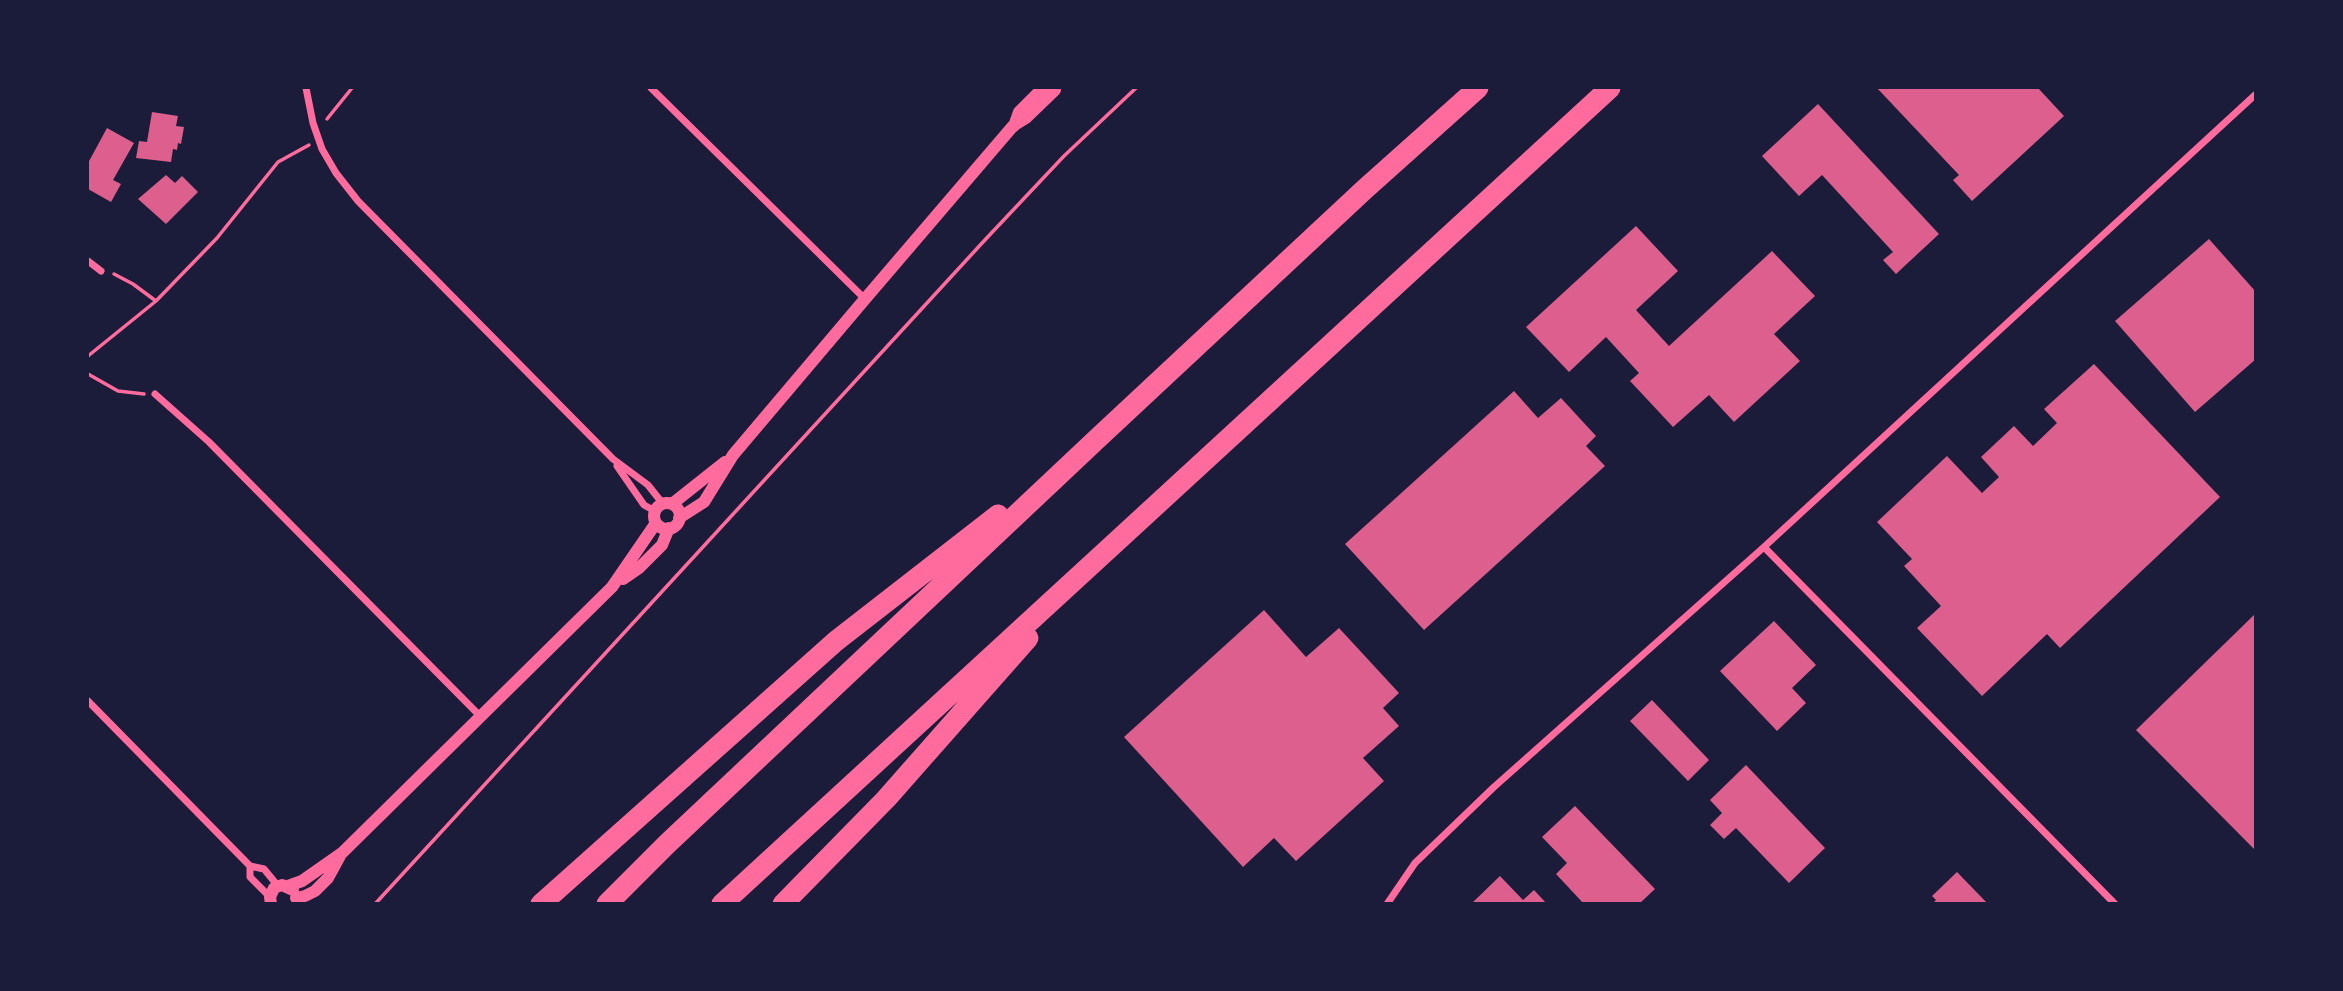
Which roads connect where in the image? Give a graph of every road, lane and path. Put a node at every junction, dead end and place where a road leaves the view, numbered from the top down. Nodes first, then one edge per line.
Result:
1 (306, 88) edge
2 (352, 88) edge
3 (651, 88) edge
4 (1051, 88) edge
5 (1136, 88) edge
6 (1478, 88) edge
7 (1609, 88) edge
8 (2256, 94) edge
9 (316, 136) junction
10 (88, 261) edge
11 (102, 271) joint
12 (865, 299) junction
13 (156, 301) junction
14 (88, 356) edge
15 (88, 374) edge
16 (155, 394) joint
17 (1098, 438) junction
18 (733, 455) junction
19 (612, 459) junction
20 (662, 511) junction
21 (679, 518) junction
22 (669, 528) junction
23 (1764, 547) junction
24 (1104, 553) junction
25 (612, 587) junction
26 (88, 701) edge
27 (480, 716) junction
28 (342, 853) junction
29 (250, 866) junction
30 (283, 886) junction
31 (271, 900) edge
32 (295, 901) edge
33 (375, 904) edge
34 (541, 904) edge
35 (607, 904) edge
36 (722, 904) edge
37 (783, 904) edge
38 (1387, 904) edge
39 (2115, 904) edge

1 - 9 street
2 - 9 path
3 - 12 street
4 - 12 street
5 - 33 path
6 - 17 highway
7 - 24 highway
8 - 23 street
9 - 13 path
9 - 19 street
10 - 11 street
11 - 13 path
12 - 18 street
13 - 14 path
15 - 16 path
16 - 27 street
17 - 34 highway
17 - 35 highway
18 - 20 street
18 - 21 street
19 - 20 street
19 - 20 street
20 - 21 street
20 - 22 street
20 - 25 street
21 - 22 street
22 - 25 street
23 - 38 street
23 - 39 street
24 - 36 highway
24 - 37 highway
25 - 27 street
26 - 29 street
27 - 28 street
28 - 30 street
28 - 32 street
29 - 30 street
29 - 31 street
30 - 31 street
30 - 32 street

